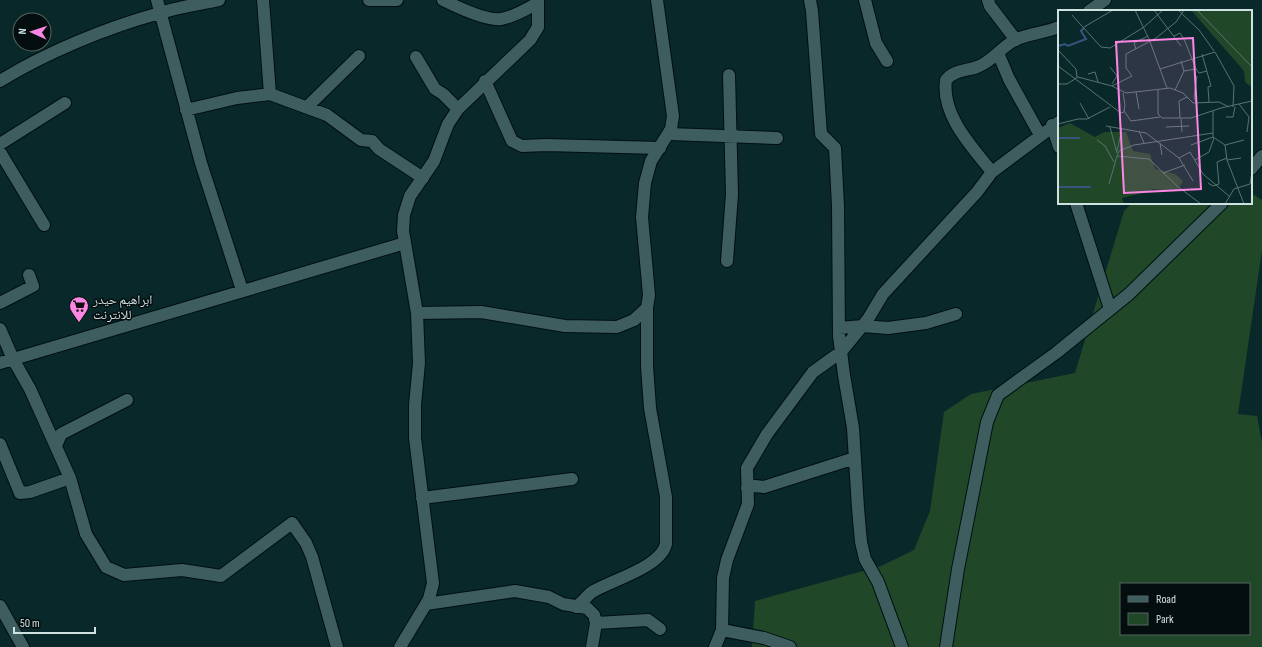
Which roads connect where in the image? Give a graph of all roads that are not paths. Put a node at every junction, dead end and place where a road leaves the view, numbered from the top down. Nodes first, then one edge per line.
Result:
1 (158, 0) edge
2 (219, 0) edge
3 (263, 0) edge
4 (369, 0) edge
5 (397, 0) edge
6 (443, 0) edge
7 (657, 0) edge
8 (810, 0) edge
9 (865, 0) edge
10 (988, 0) edge
11 (538, 2) edge
12 (160, 12) junction
13 (1058, 27) edge
14 (1016, 40) junction
15 (998, 53) junction
16 (359, 56) dead end
17 (416, 57) dead end
18 (887, 61) dead end
19 (729, 74) dead end
20 (0, 81) edge
21 (486, 81) junction
22 (270, 94) junction
23 (65, 102) dead end
24 (307, 107) junction
25 (458, 109) junction
26 (186, 110) junction
27 (1056, 123) edge
28 (669, 134) junction
29 (1040, 135) junction
30 (732, 136) junction
31 (777, 138) dead end
32 (1058, 139) edge
33 (0, 144) edge
34 (660, 148) junction
35 (0, 152) edge
36 (1262, 156) edge
37 (1252, 168) edge
38 (992, 172) junction
39 (423, 178) junction
40 (1076, 204) edge
41 (1221, 204) edge
42 (44, 225) dead end
43 (405, 243) junction
44 (727, 262) dead end
45 (29, 275) dead end
46 (242, 290) junction
47 (0, 303) edge
48 (647, 308) junction
49 (1110, 309) junction
50 (417, 313) junction
51 (956, 314) dead end
52 (863, 326) junction
53 (839, 328) junction
54 (0, 329) edge
55 (841, 352) junction
56 (13, 359) junction
57 (0, 363) edge
58 (127, 400) dead end
59 (0, 444) edge
60 (56, 446) junction
61 (855, 458) junction
62 (70, 478) junction
63 (572, 479) dead end
64 (747, 488) junction
65 (422, 498) junction
66 (426, 604) junction
67 (0, 606) edge
68 (576, 607) junction
69 (596, 623) junction
70 (660, 629) dead end
71 (722, 630) junction
72 (23, 647) edge
73 (337, 647) edge
74 (400, 647) edge
75 (592, 647) edge
76 (715, 647) edge
77 (790, 647) edge
78 (902, 647) edge
79 (946, 647) edge

1 - 12 street
2 - 12 street
3 - 22 street
4 - 5 street
6 - 11 street
7 - 28 street
8 - 53 street
9 - 18 street
10 - 14 street
11 - 21 street
12 - 20 street
12 - 26 street
13 - 14 street
14 - 15 street
15 - 29 street
15 - 38 street
16 - 24 street
17 - 25 street
19 - 30 street
21 - 25 street
21 - 34 street
22 - 24 street
22 - 26 street
23 - 33 street
24 - 39 street
25 - 39 street
26 - 46 street
27 - 29 street
27 - 32 street
28 - 30 street
28 - 34 street
29 - 38 street
30 - 31 street
30 - 44 street
34 - 48 street
35 - 42 street
36 - 37 street
38 - 52 street
39 - 43 street
40 - 49 street
41 - 49 street
43 - 46 street
43 - 50 street
45 - 47 street
46 - 56 street
48 - 50 street
48 - 68 street
49 - 79 street
50 - 65 street
51 - 52 street
52 - 53 street
52 - 55 street
53 - 55 street
54 - 56 street
55 - 61 street
55 - 64 street
56 - 57 street
56 - 60 street
58 - 60 street
59 - 62 street
60 - 62 street
61 - 64 street
61 - 78 street
62 - 73 street
63 - 65 street
64 - 71 street
65 - 66 street
66 - 68 street
66 - 74 street
67 - 72 street
68 - 69 street
69 - 70 street
69 - 75 street
71 - 76 street
71 - 77 street

